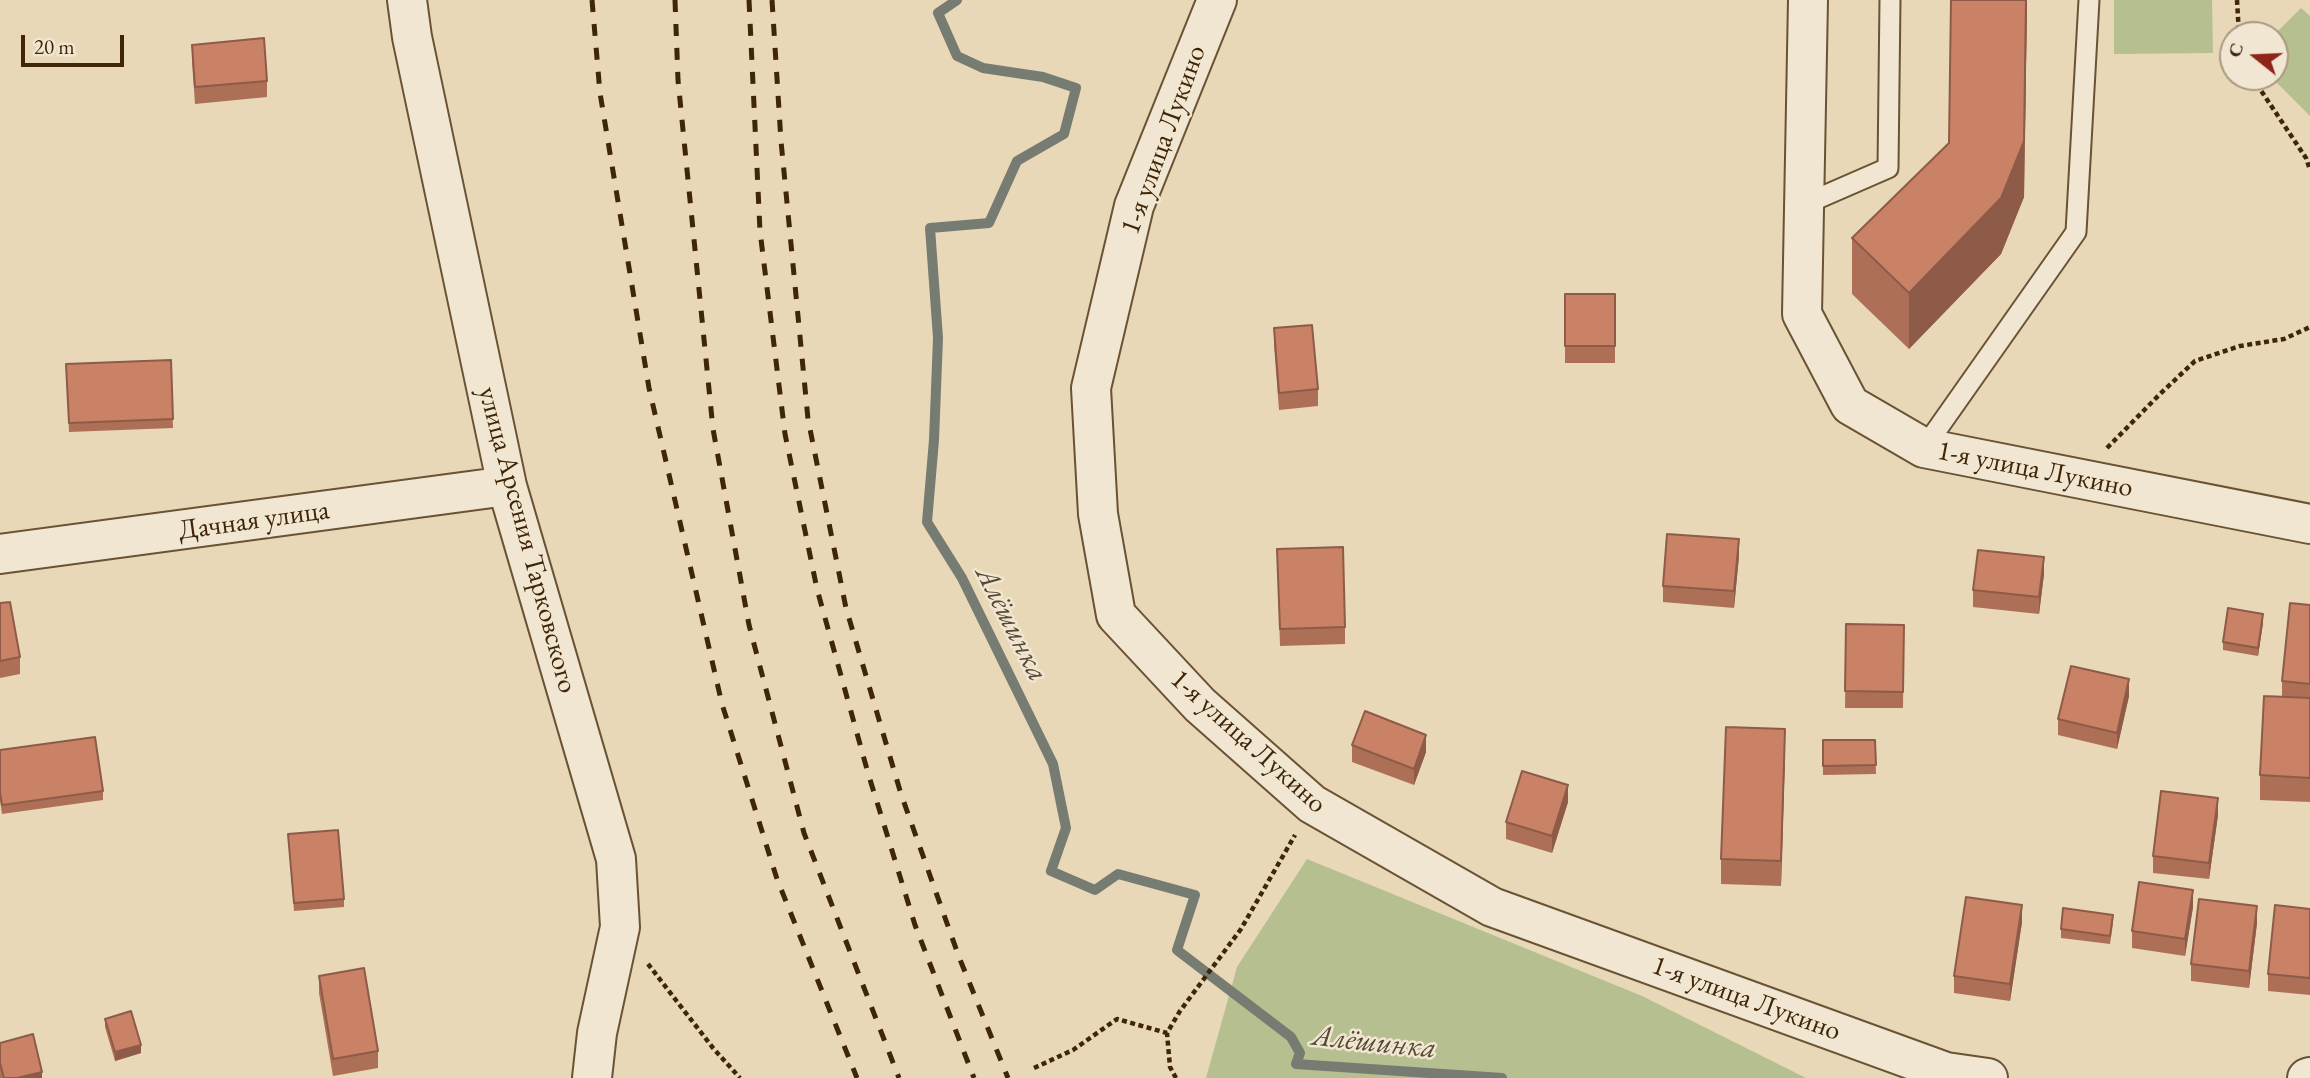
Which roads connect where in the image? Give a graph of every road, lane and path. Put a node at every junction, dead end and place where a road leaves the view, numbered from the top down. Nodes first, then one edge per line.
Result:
1 (407, 0) edge
2 (1217, 0) edge
3 (1808, 0) edge
4 (1890, 0) edge
5 (2089, 0) edge
6 (2237, 0) edge
7 (2238, 21) edge
8 (2261, 91) edge
9 (2310, 170) edge
10 (1803, 205) junction
11 (2310, 327) edge
12 (1924, 448) junction
13 (2079, 477) junction
14 (507, 486) junction
15 (2310, 524) edge
16 (0, 554) edge
17 (1312, 804) junction
18 (620, 927) junction
19 (1167, 1033) junction
20 (1034, 1068) dead end
21 (592, 1078) edge
22 (740, 1078) edge
23 (1177, 1078) edge
24 (1988, 1078) edge

1 - 14 street, улица Арсения Тарковского
2 - 17 street, 1-я улица Лукино
3 - 10 street, 1-я улица Лукино
4 - 10 lane
5 - 12 lane
6 - 7 path
8 - 9 path
10 - 12 street, 1-я улица Лукино
11 - 13 path
12 - 13 street, 1-я улица Лукино
13 - 15 street, 1-я улица Лукино
14 - 16 street, Дачная улица
14 - 18 street, улица Арсения Тарковского
17 - 19 path
17 - 24 street, 1-я улица Лукино
18 - 21 street, улица Арсения Тарковского
18 - 22 path
19 - 20 path
19 - 23 path

